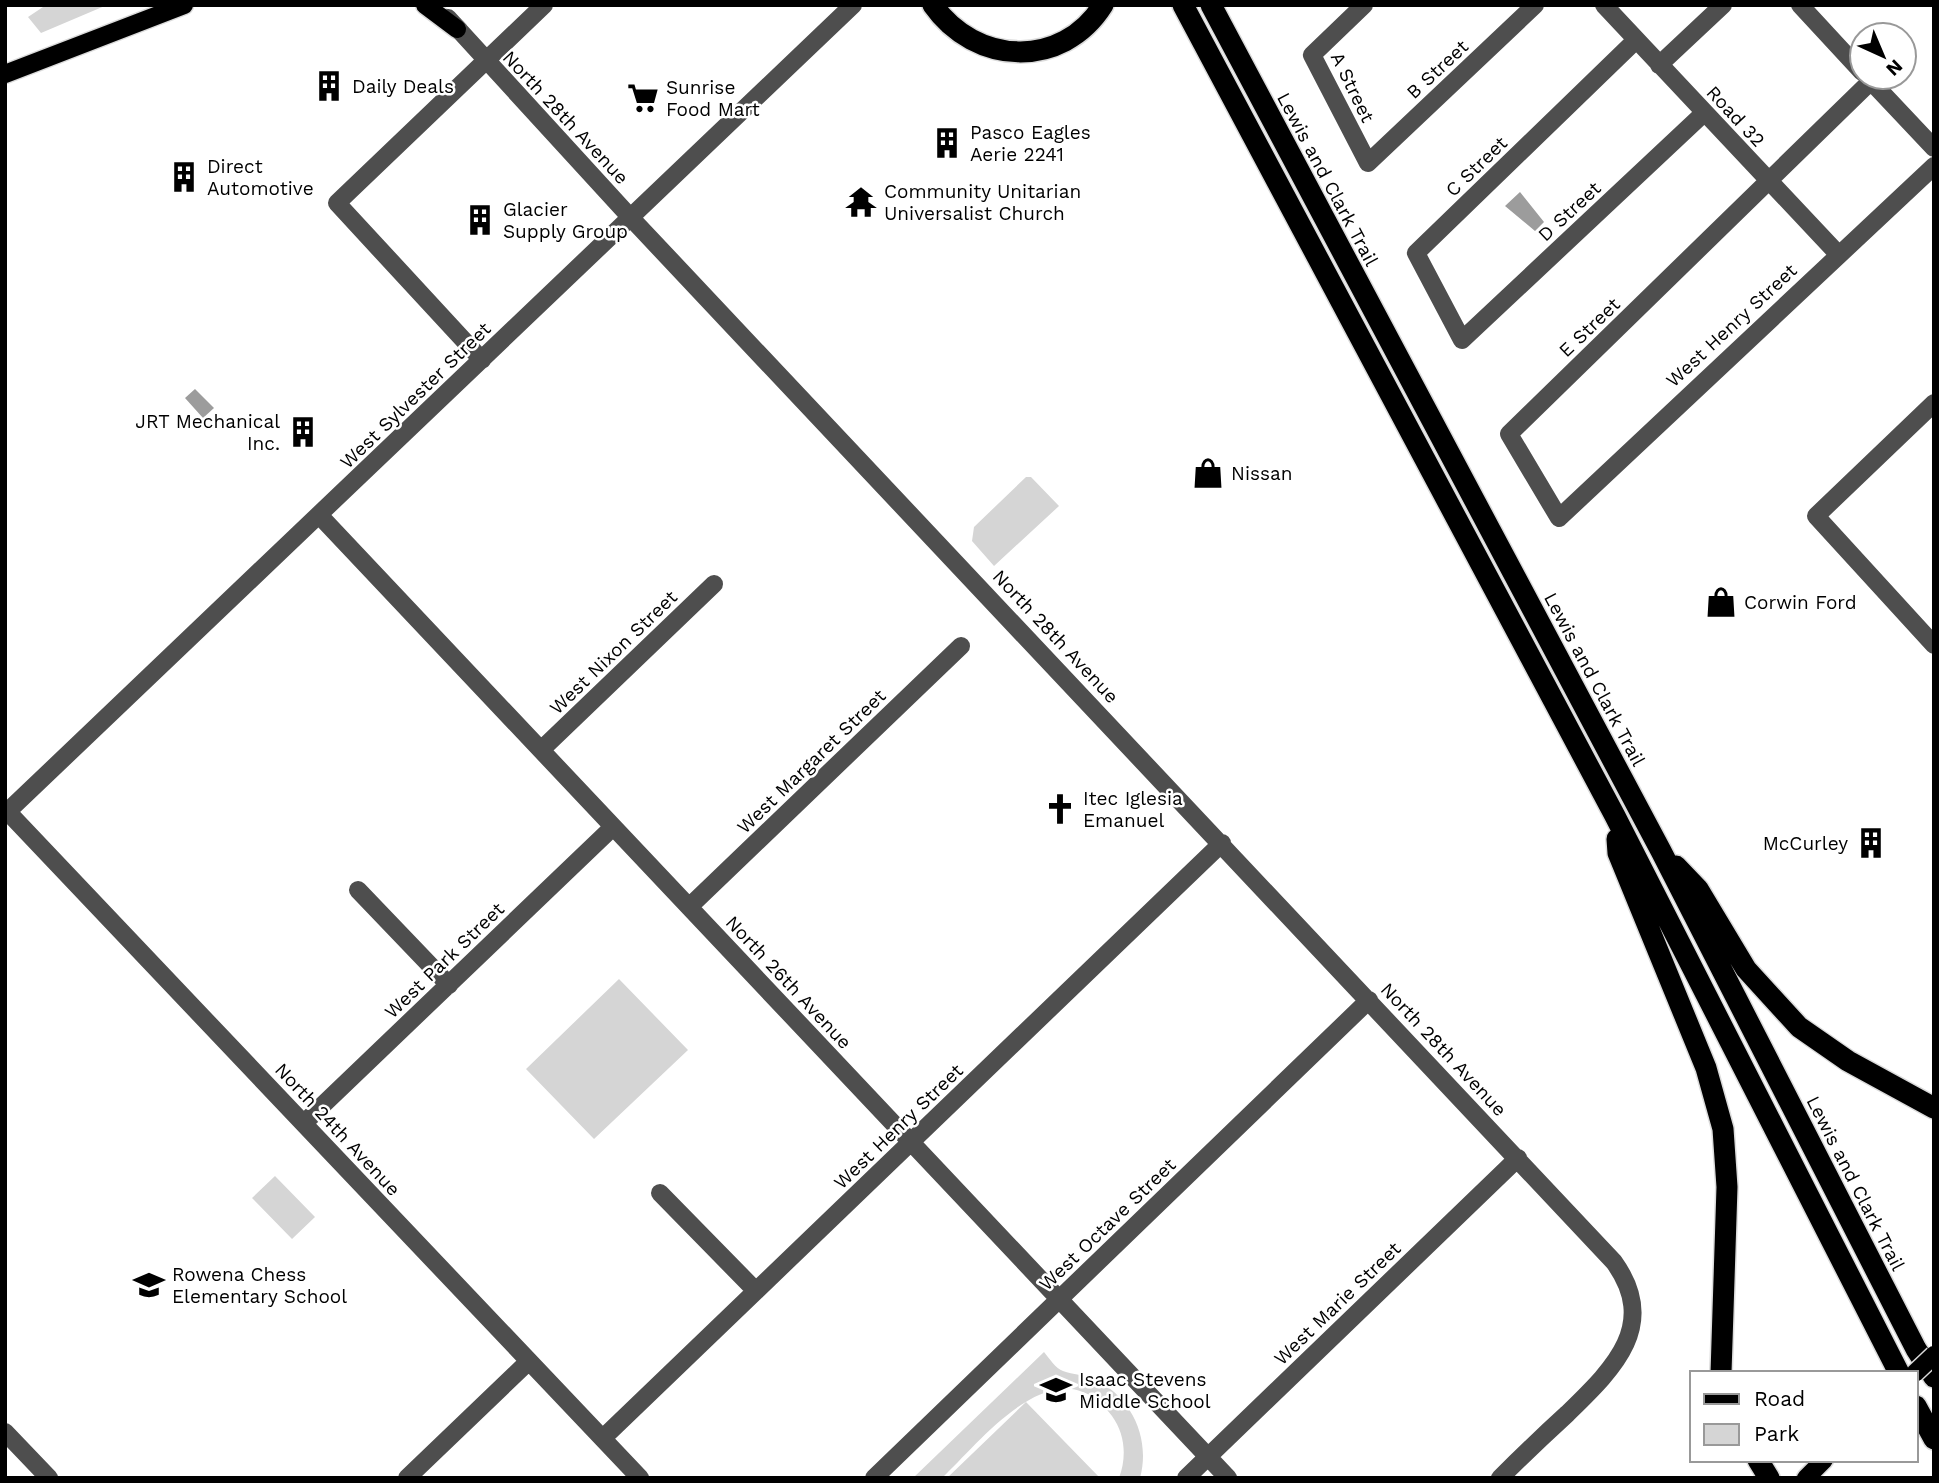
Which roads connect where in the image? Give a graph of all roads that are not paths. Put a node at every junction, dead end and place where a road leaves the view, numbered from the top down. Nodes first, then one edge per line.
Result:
1 (184, 5) edge
2 (425, 5) edge
3 (437, 5) edge
4 (544, 5) edge
5 (853, 5) edge
6 (933, 5) edge
7 (1103, 5) edge
8 (1183, 5) edge
9 (1211, 5) edge
10 (1364, 5) edge
11 (1535, 5) edge
12 (1604, 5) edge
13 (1723, 5) edge
14 (1800, 5) edge
15 (457, 29) junction
16 (1636, 40) junction
17 (1848, 57) edge
18 (486, 61) junction
19 (1659, 65) junction
20 (5, 74) edge
21 (1854, 91) edge
22 (1880, 91) edge
23 (1704, 113) junction
24 (1934, 148) edge
25 (1367, 163) joint
26 (1934, 166) edge
27 (1768, 181) junction
28 (631, 218) junction
29 (1838, 254) junction
30 (1462, 340) joint
31 (482, 360) junction
32 (1934, 403) edge
33 (320, 516) junction
34 (1559, 518) joint
35 (714, 584) dead end
36 (1934, 645) edge
37 (961, 646) dead end
38 (541, 750) junction
39 (6, 812) edge
40 (1615, 816) junction
41 (613, 827) junction
42 (1222, 843) junction
43 (1661, 851) junction
44 (358, 890) dead end
45 (689, 907) junction
46 (449, 985) junction
47 (1369, 1000) junction
48 (1934, 1108) edge
49 (304, 1123) junction
50 (911, 1142) junction
51 (1517, 1158) junction
52 (660, 1193) dead end
53 (756, 1291) junction
54 (1059, 1299) junction
55 (529, 1360) junction
56 (1930, 1370) edge
57 (1721, 1371) edge
58 (1898, 1371) edge
59 (1918, 1410) edge
60 (5, 1432) edge
61 (603, 1438) junction
62 (1934, 1439) edge
63 (1208, 1457) junction
64 (1759, 1462) edge
65 (1822, 1462) edge
66 (49, 1478) edge
67 (407, 1478) edge
68 (640, 1478) edge
69 (874, 1478) edge
70 (1186, 1478) edge
71 (1228, 1478) edge
72 (1500, 1478) edge
73 (1769, 1478) edge
74 (1806, 1478) edge

1 - 20 main road
2 - 15 main road
3 - 15 street, North 28th Avenue
4 - 18 street
5 - 28 street, West Sylvester Street
6 - 7 highway
8 - 40 highway
9 - 43 highway, Lewis and Clark Trail
10 - 25 street, A Street
11 - 25 street, B Street
12 - 16 street, Road 32
13 - 19 street
14 - 17 street
15 - 18 street, North 28th Avenue
16 - 19 street, Road 32
16 - 30 street, C Street
18 - 28 street, North 28th Avenue
18 - 31 street
19 - 23 street, Road 32
21 - 27 street
22 - 24 street
23 - 27 street, Road 32
23 - 30 street, D Street
26 - 29 street, West Henry Street
27 - 29 street, Road 32
27 - 34 street, E Street
28 - 31 street, West Sylvester Street
28 - 42 street, North 28th Avenue
29 - 34 street, West Henry Street
31 - 33 street, West Sylvester Street
32 - 36 street
33 - 38 street, North 26th Avenue
33 - 39 street, West Sylvester Street
35 - 38 street, West Nixon Street
37 - 45 street, West Margaret Street
38 - 41 street, North 26th Avenue
39 - 49 street, North 24th Avenue
40 - 57 highway
40 - 58 highway
41 - 45 street, North 26th Avenue
41 - 46 street, West Park Street
42 - 47 street, North 28th Avenue
42 - 50 street, West Henry Street
43 - 48 highway
43 - 56 highway, Lewis and Clark Trail
44 - 46 street
45 - 50 street, North 26th Avenue
46 - 49 street, West Park Street
47 - 51 street, North 28th Avenue
47 - 54 street, West Octave Street
49 - 55 street, North 24th Avenue
50 - 53 street, West Henry Street
50 - 54 street, North 26th Avenue
51 - 63 street, West Marie Street
51 - 72 street, North 28th Avenue
52 - 53 street
53 - 61 street, West Henry Street
54 - 63 street, North 26th Avenue
54 - 69 street, West Octave Street
55 - 61 street, North 24th Avenue
55 - 67 street
59 - 62 highway
60 - 66 street
61 - 68 street, North 24th Avenue
63 - 70 street, West Marie Street
63 - 71 street, North 26th Avenue
64 - 73 highway
65 - 74 main road

